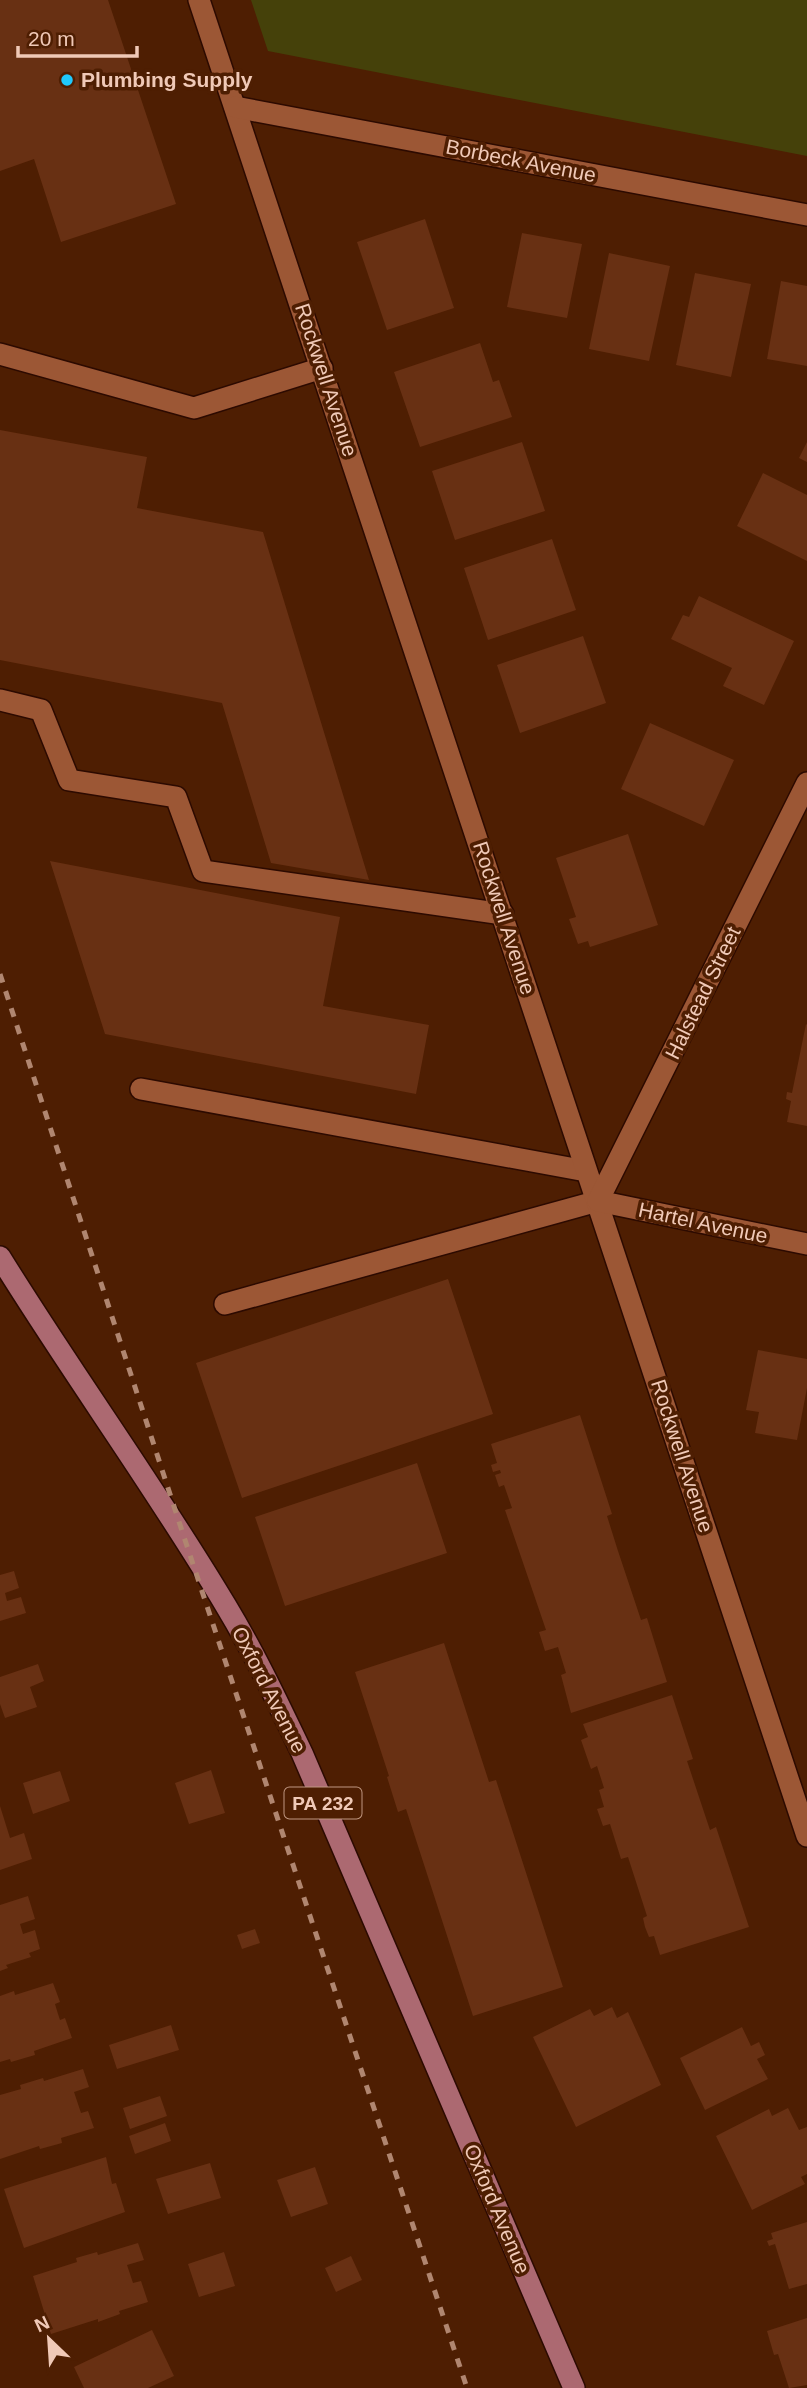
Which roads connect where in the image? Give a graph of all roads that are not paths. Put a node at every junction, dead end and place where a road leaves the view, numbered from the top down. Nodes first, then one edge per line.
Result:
1 (199, 0) edge
2 (235, 107) junction
3 (807, 215) edge
4 (0, 354) edge
5 (322, 368) junction
6 (0, 700) edge
7 (807, 783) edge
8 (503, 914) junction
9 (141, 1088) dead end
10 (586, 1171) junction
11 (598, 1201) junction
12 (807, 1244) edge
13 (0, 1257) edge
14 (225, 1304) dead end
15 (807, 1836) edge
16 (574, 2388) edge

1 - 2 street, Rockwell Avenue
2 - 3 street, Borbeck Avenue
2 - 5 street, Rockwell Avenue
4 - 5 street
5 - 8 street, Rockwell Avenue
6 - 8 street
7 - 11 street, Halstead Street
8 - 10 street, Rockwell Avenue
9 - 10 street
10 - 11 street, Rockwell Avenue
11 - 12 street, Hartel Avenue
11 - 14 street
11 - 15 street, Rockwell Avenue
13 - 16 main road, Oxford Avenue / PA 232

